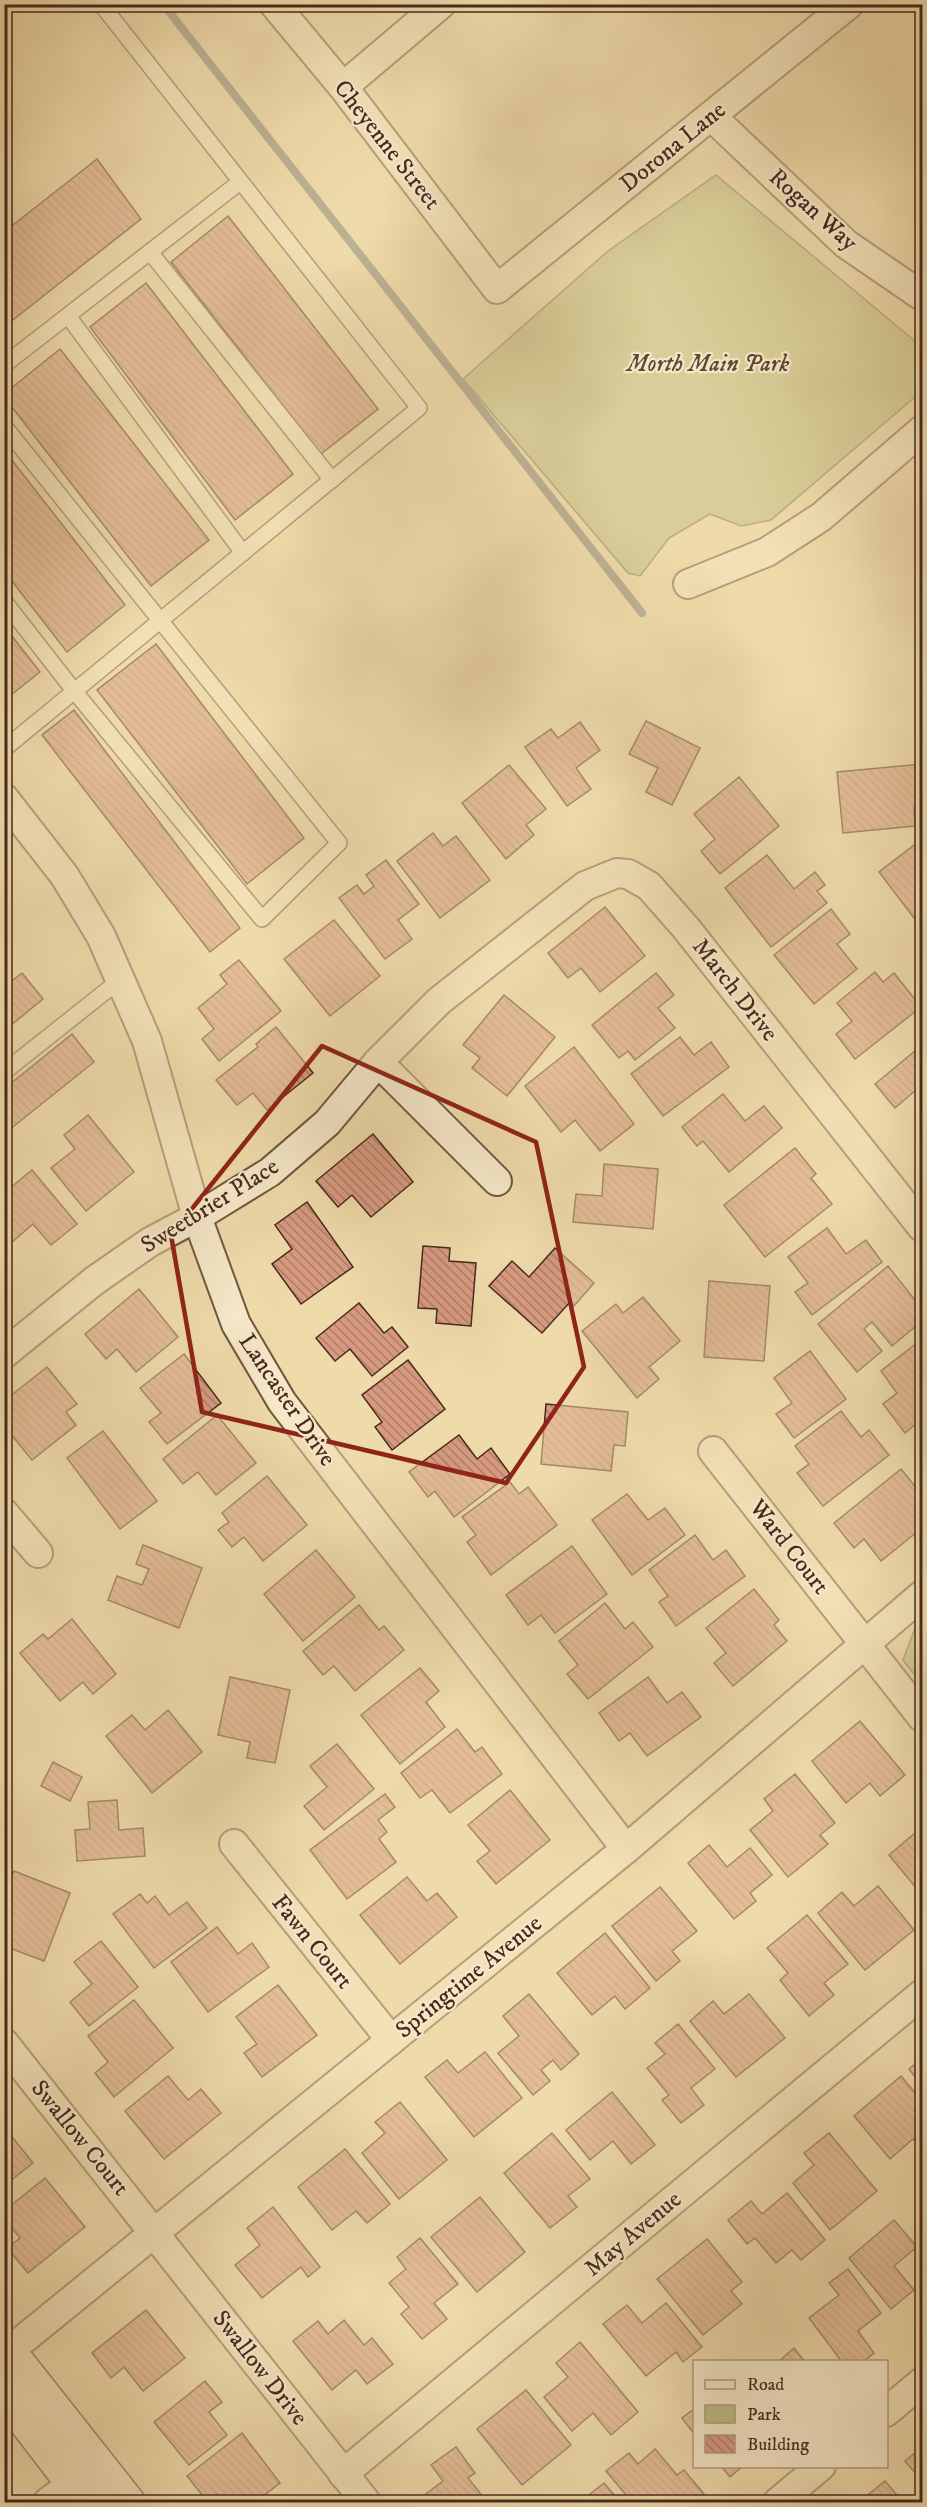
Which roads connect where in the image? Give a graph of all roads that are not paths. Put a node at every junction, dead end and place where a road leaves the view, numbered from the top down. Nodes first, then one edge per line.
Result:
1 (101, 4) edge
2 (274, 4) edge
3 (441, 4) edge
4 (849, 4) edge
5 (343, 87) junction
6 (711, 116) junction
7 (240, 182) junction
8 (150, 252) junction
9 (497, 289) joint
10 (922, 296) edge
11 (68, 315) junction
12 (4, 365) edge
13 (4, 426) edge
14 (922, 430) edge
15 (332, 480) junction
16 (243, 553) junction
17 (688, 584) dead end
18 (4, 601) edge
19 (161, 621) junction
20 (75, 692) junction
21 (4, 749) edge
22 (4, 798) edge
23 (508, 947) joint
24 (120, 980) junction
25 (378, 1062) junction
26 (4, 1072) edge
27 (497, 1181) dead end
28 (197, 1217) junction
29 (922, 1227) edge
30 (4, 1354) edge
31 (713, 1451) dead end
32 (4, 1513) edge
33 (38, 1553) dead end
34 (922, 1595) edge
35 (866, 1643) junction
36 (922, 1717) edge
37 (234, 1844) dead end
38 (627, 1850) junction
39 (922, 1994) edge
40 (391, 2040) junction
41 (4, 2043) edge
42 (155, 2232) junction
43 (7, 2348) edge
44 (922, 2382) edge
45 (4, 2394) edge
46 (888, 2410) edge
47 (819, 2468) edge
48 (343, 2474) junction
49 (69, 2496) edge
50 (128, 2502) edge
51 (366, 2502) edge
52 (778, 2502) edge

1 - 7 lane
2 - 5 street, Cheyenne Street
3 - 5 street
4 - 6 street, Dorona Lane
5 - 9 street, Cheyenne Street
6 - 9 street, Dorona Lane
6 - 10 street, Rogan Way
7 - 8 lane
7 - 15 lane
8 - 11 lane
8 - 15 lane
11 - 12 lane
11 - 16 lane
13 - 19 lane
14 - 17 street
15 - 16 lane
16 - 19 lane
18 - 20 lane
19 - 20 lane
19 - 20 lane
20 - 21 lane
22 - 24 street, Lancaster Drive
23 - 25 street, Sweetbrier Place
23 - 29 street, March Drive
24 - 26 lane
24 - 28 street, Lancaster Drive
25 - 27 street
25 - 28 street, Sweetbrier Place
28 - 30 street, Sweetbrier Place
28 - 38 street, Lancaster Drive
31 - 35 street, Ward Court
32 - 33 street
34 - 35 street, Springtime Avenue
35 - 36 street, Ward Court
35 - 38 street, Springtime Avenue
37 - 40 street, Fawn Court
38 - 40 street, Springtime Avenue
39 - 48 street, May Avenue
40 - 42 street, Springtime Avenue
41 - 42 street, Swallow Court
42 - 43 street, Springtime Avenue
42 - 48 street, Swallow Drive
43 - 50 street
44 - 46 street
45 - 49 street
47 - 52 street
48 - 51 street, Swallow Drive

